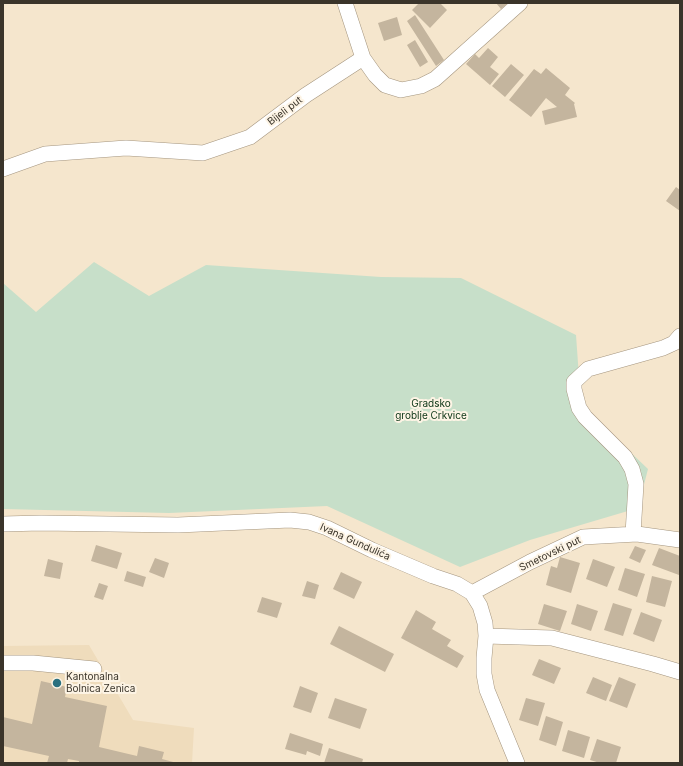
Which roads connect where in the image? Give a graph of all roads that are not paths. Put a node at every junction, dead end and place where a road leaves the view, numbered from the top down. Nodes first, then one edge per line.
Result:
1 (345, 3) edge
2 (520, 3) edge
3 (363, 58) junction
4 (3, 168) edge
5 (680, 336) edge
6 (3, 524) edge
7 (633, 534) junction
8 (680, 540) edge
9 (472, 593) junction
10 (486, 636) junction
11 (3, 663) edge
12 (94, 669) dead end
13 (680, 672) edge
14 (517, 763) edge

1 - 3 street
2 - 3 street
3 - 4 street, Bijeli put
5 - 7 street
6 - 9 street, Ivana Gundulića
7 - 8 street, Smetovski put
7 - 9 street, Smetovski put
9 - 10 street
10 - 13 street
10 - 14 street
11 - 12 street

